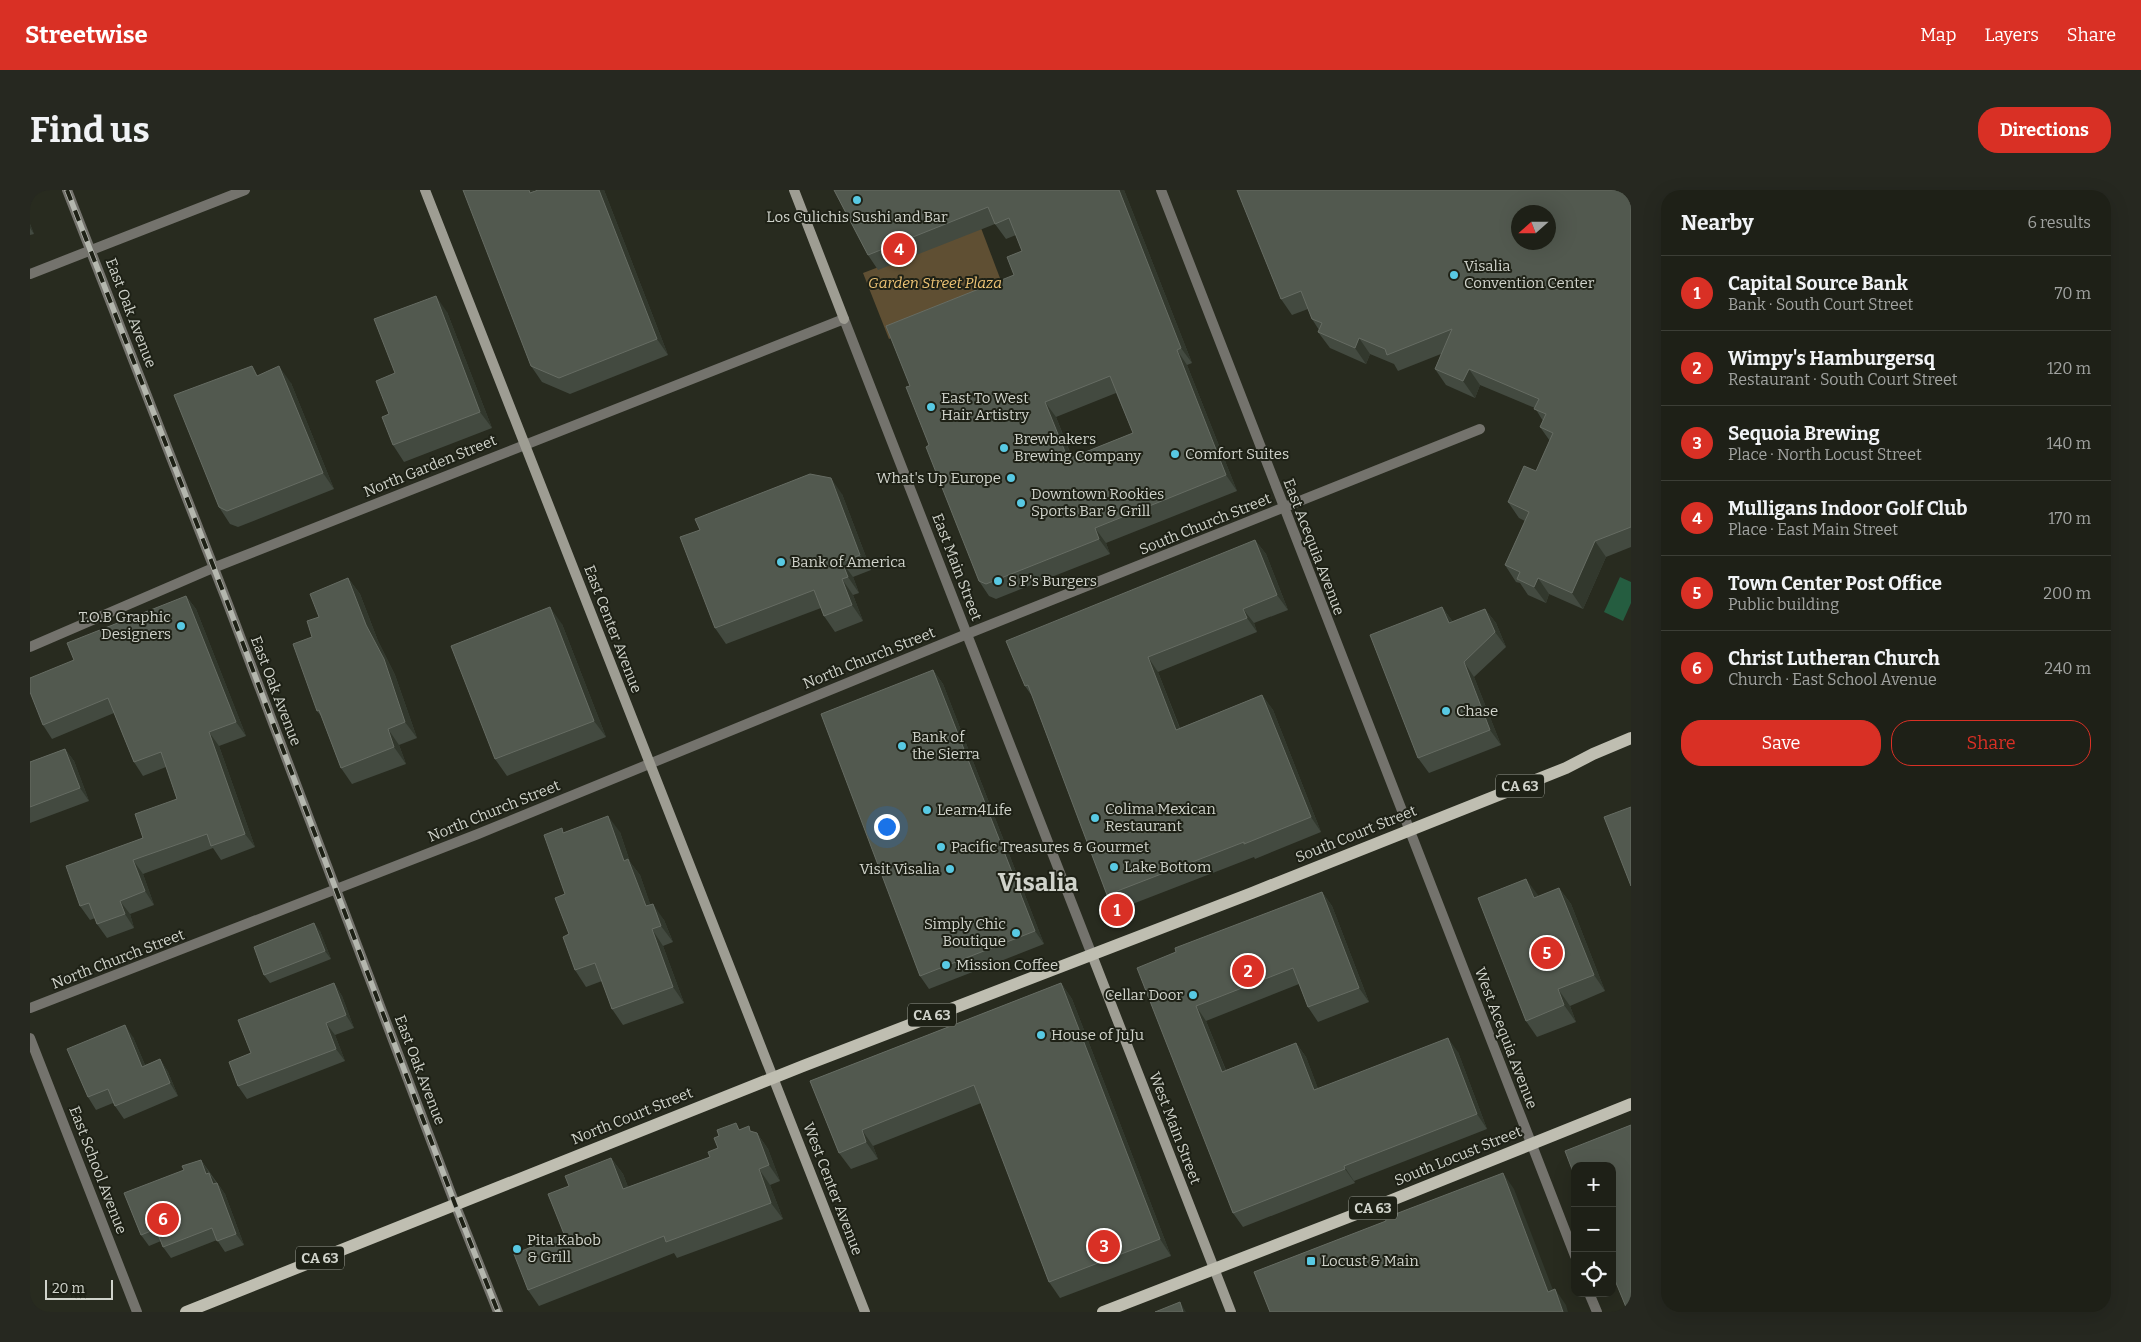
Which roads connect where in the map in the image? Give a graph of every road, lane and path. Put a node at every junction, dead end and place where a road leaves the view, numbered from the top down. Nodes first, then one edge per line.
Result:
1 (67, 190) edge
2 (246, 190) edge
3 (425, 190) edge
4 (794, 190) edge
5 (1161, 190) edge
6 (91, 251) junction
7 (30, 274) edge
8 (844, 319) junction
9 (1480, 428) dead end
10 (525, 445) junction
11 (1283, 509) junction
12 (213, 568) junction
13 (967, 634) junction
14 (30, 647) edge
15 (1631, 738) edge
16 (649, 763) junction
17 (1409, 831) junction
18 (335, 891) junction
19 (1092, 955) junction
20 (30, 1008) edge
21 (30, 1038) edge
22 (774, 1078) junction
23 (1631, 1104) edge
24 (1532, 1144) junction
25 (455, 1204) junction
26 (1573, 1252) edge
27 (1214, 1269) junction
28 (1590, 1297) edge
29 (138, 1312) edge
30 (186, 1312) edge
31 (498, 1312) edge
32 (865, 1312) edge
33 (1103, 1312) edge
34 (1231, 1312) edge
35 (1596, 1312) edge

1 - 6 street, East Oak Avenue
2 - 6 street
3 - 10 street, East Center Avenue
4 - 8 street, East Main Street
5 - 11 street, East Acequia Avenue
6 - 7 street
6 - 12 street, East Oak Avenue
8 - 10 street, North Garden Street
8 - 13 street, East Main Street
9 - 11 street, South Church Street
10 - 12 street, North Garden Street
10 - 16 street, East Center Avenue
11 - 13 street, South Church Street
11 - 17 street, East Acequia Avenue
12 - 14 street, North Garden Street
12 - 18 street, East Oak Avenue
13 - 16 street, North Church Street
13 - 19 street, East Main Street
15 - 17 main road, South Court Street / CA 63
16 - 18 street, North Church Street
16 - 22 street, East Center Avenue
17 - 19 main road, South Court Street / CA 63
17 - 24 street, West Acequia Avenue
18 - 20 street, North Church Street
18 - 25 street, East Oak Avenue
19 - 22 main road, North Court Street / CA 63
19 - 27 street, West Main Street
21 - 29 street, East School Avenue
22 - 25 main road, North Court Street / CA 63
22 - 32 street, West Center Avenue
23 - 24 main road, South Locust Street / CA 63
24 - 26 street, West Acequia Avenue
24 - 27 main road, South Locust Street / CA 63
25 - 30 main road, North Court Street / CA 63
25 - 31 street, East Oak Avenue
27 - 33 main road, CA 63
27 - 34 street, West Main Street
28 - 35 street

